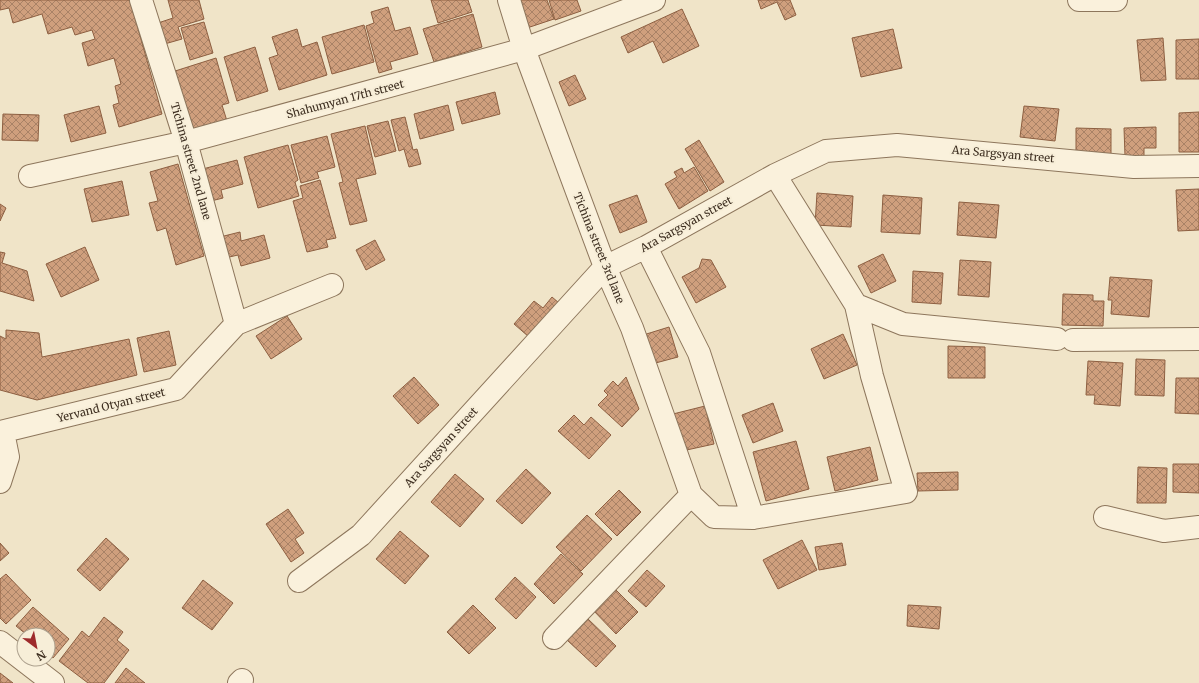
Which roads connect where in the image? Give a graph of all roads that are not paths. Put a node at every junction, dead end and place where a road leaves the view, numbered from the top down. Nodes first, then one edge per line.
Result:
1 (141, 0) edge
2 (509, 0) edge
3 (654, 0) edge
4 (1079, 0) edge
5 (1116, 0) edge
6 (524, 49) junction
7 (186, 142) junction
8 (1199, 166) edge
9 (775, 175) junction
10 (30, 176) dead end
11 (646, 246) junction
12 (605, 267) junction
13 (332, 285) dead end
14 (856, 305) junction
15 (236, 324) junction
16 (1199, 339) edge
17 (2, 432) edge
18 (0, 482) edge
19 (691, 495) junction
20 (1105, 517) dead end
21 (753, 518) junction
22 (1199, 527) edge
23 (298, 581) dead end
24 (554, 638) dead end
25 (0, 642) edge
26 (53, 683) edge

1 - 7 street, Tichina street 2nd lane
2 - 6 street, Tichina street 3rd lane
3 - 6 street, Shahumyan 17th street
4 - 5 street
6 - 7 street, Shahumyan 17th street
6 - 12 street, Tichina street 3rd lane
7 - 10 street, Shahumyan 17th street
7 - 15 street, Tichina street 2nd lane
8 - 9 street, Ara Sargsyan street
9 - 11 street, Ara Sargsyan street
9 - 14 street
11 - 12 street, Ara Sargsyan street
11 - 21 street
12 - 19 street, Tichina street 3rd lane
12 - 23 street, Ara Sargsyan street
13 - 15 street, Yervand Otyan street
14 - 16 street
14 - 21 street
15 - 17 street, Yervand Otyan street
17 - 18 street
19 - 21 street
19 - 24 street
20 - 22 street
25 - 26 street

